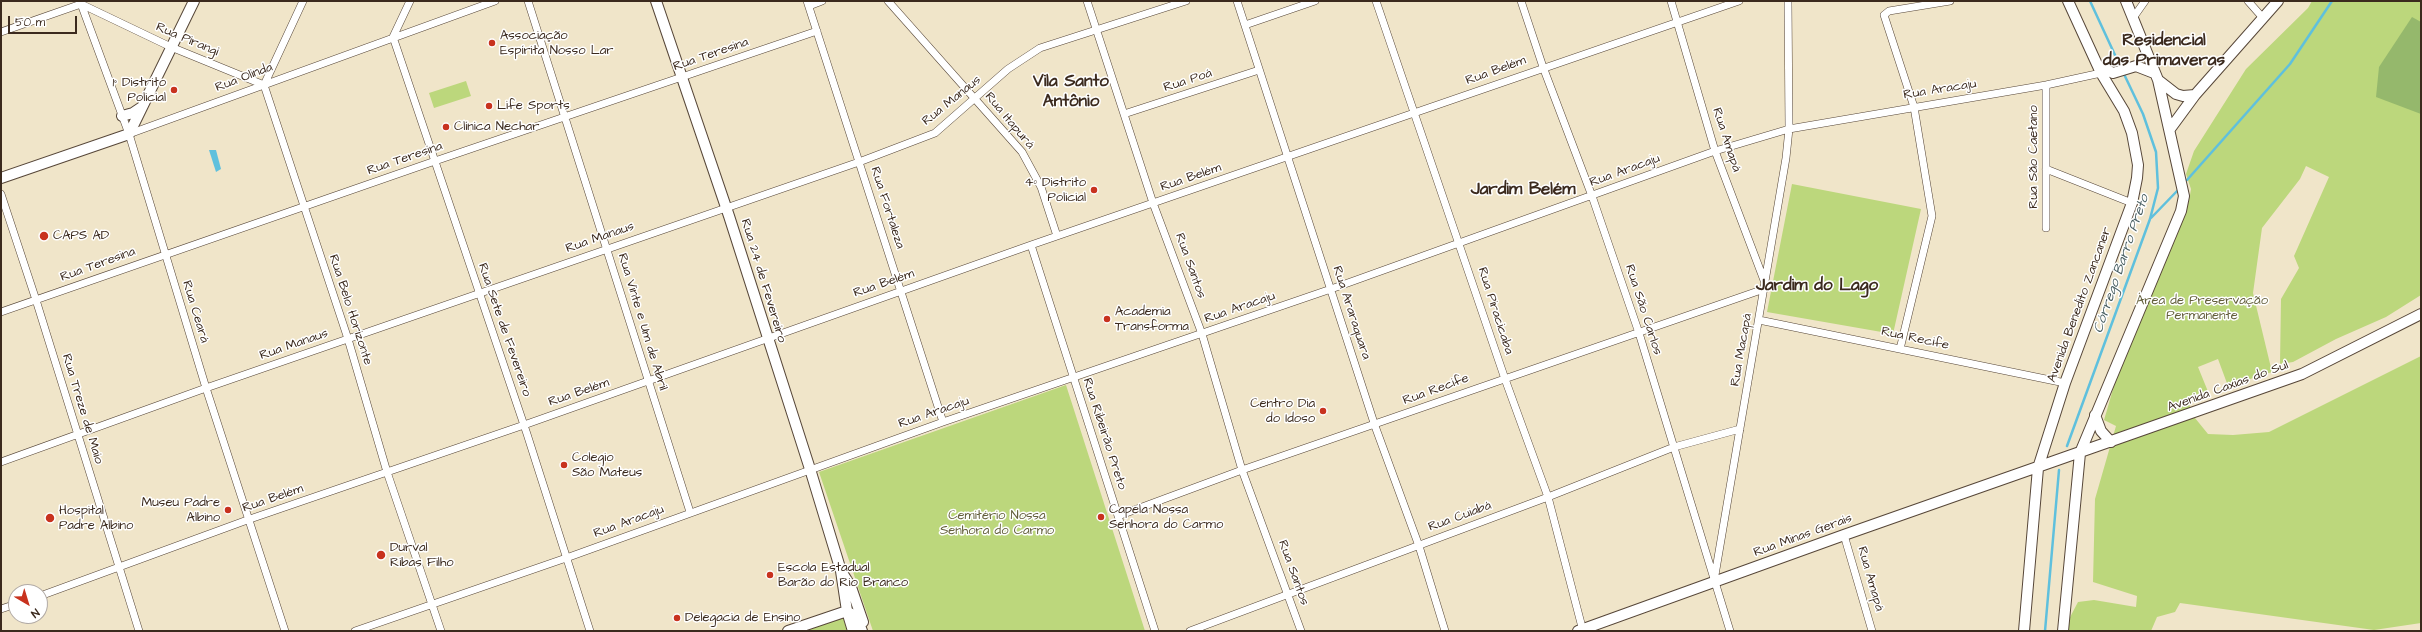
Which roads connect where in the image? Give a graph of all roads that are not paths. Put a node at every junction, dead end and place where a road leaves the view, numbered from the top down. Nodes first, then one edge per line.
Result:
1 (194, 1) edge
2 (303, 1) edge
3 (410, 1) edge
4 (495, 1) edge
5 (528, 1) edge
6 (656, 1) edge
7 (822, 1) edge
8 (888, 1) edge
9 (1087, 1) edge
10 (1186, 1) edge
11 (1236, 1) edge
12 (1315, 1) edge
13 (1376, 1) edge
14 (1522, 1) edge
15 (1672, 1) edge
16 (1739, 1) edge
17 (1788, 1) edge
18 (1950, 1) edge
19 (2068, 1) edge
20 (2126, 1) edge
21 (2145, 1) edge
22 (2248, 1) edge
23 (2278, 1) edge
24 (81, 2) edge
25 (808, 3) edge
26 (2133, 18) junction
27 (2263, 18) junction
28 (1678, 22) junction
29 (1245, 25) junction
30 (1096, 30) junction
31 (817, 31) junction
32 (1, 32) edge
33 (393, 37) junction
34 (171, 47) junction
35 (2146, 51) junction
36 (2135, 66) junction
37 (1543, 67) junction
38 (1259, 70) junction
39 (2100, 70) junction
40 (2114, 72) junction
41 (2156, 77) junction
42 (682, 78) junction
43 (264, 84) junction
44 (2046, 85) junction
45 (2108, 85) junction
46 (2195, 94) junction
47 (975, 99) junction
48 (1914, 106) junction
49 (142, 107) junction
50 (1415, 113) junction
51 (1124, 114) junction
52 (122, 116) junction
53 (566, 117) junction
54 (1789, 129) junction
55 (2170, 129) junction
56 (129, 134) junction
57 (1715, 151) junction
58 (1287, 157) junction
59 (435, 161) junction
60 (859, 162) junction
61 (2046, 169) junction
62 (1, 178) edge
63 (1, 194) edge
64 (1592, 196) junction
65 (1153, 203) junction
66 (2132, 203) junction
67 (304, 208) junction
68 (726, 208) junction
69 (2046, 228) dead end
70 (1057, 236) junction
71 (1460, 243) junction
72 (1031, 245) junction
73 (607, 249) junction
74 (165, 254) junction
75 (1764, 286) junction
76 (1332, 289) junction
77 (901, 291) junction
78 (478, 294) junction
79 (36, 300) junction
80 (1, 312) edge
81 (2421, 314) edge
82 (1759, 320) junction
83 (1639, 333) junction
84 (1202, 334) junction
85 (767, 338) junction
86 (348, 339) junction
87 (1900, 349) junction
88 (1073, 378) junction
89 (1505, 379) junction
90 (648, 382) junction
91 (2065, 383) junction
92 (206, 388) junction
93 (2095, 415) junction
94 (943, 422) junction
95 (524, 425) junction
96 (1375, 426) junction
97 (1740, 429) junction
98 (78, 434) junction
99 (2111, 442) junction
100 (1674, 447) junction
101 (2080, 453) junction
102 (1, 462) edge
103 (2038, 468) junction
104 (810, 469) junction
105 (1242, 470) junction
106 (387, 472) junction
107 (1548, 498) junction
108 (690, 512) junction
109 (1118, 516) junction
110 (250, 519) junction
111 (1844, 535) junction
112 (1419, 546) junction
113 (567, 558) junction
114 (120, 568) junction
115 (842, 571) junction
116 (1714, 582) junction
117 (48, 593) edge
118 (1288, 593) junction
119 (432, 603) junction
120 (847, 612) junction
121 (1581, 630) edge
122 (139, 631) edge
123 (285, 631) edge
124 (355, 631) edge
125 (441, 631) edge
126 (590, 631) edge
127 (788, 631) edge
128 (853, 631) edge
129 (862, 631) edge
130 (866, 631) edge
131 (1155, 631) edge
132 (1190, 631) edge
133 (1301, 631) edge
134 (1445, 631) edge
135 (1730, 631) edge
136 (1872, 631) edge
137 (2024, 631) edge
138 (2063, 631) edge

1 - 34 main road
2 - 43 street
3 - 33 street
4 - 33 street, Rua Olinda
5 - 53 street, Rua Vinte e Um de Abril
6 - 42 main road, Rua 24 de Fevereiro
7 - 25 street
8 - 47 street, Rua Itapurá
9 - 30 street, Rua Santos
10 - 30 street, Rua Manaus
11 - 29 street, Rua Araraquara
12 - 29 street
13 - 50 street, Rua Piracicaba
14 - 37 street, Rua São Carlos
15 - 28 street, Rua Amapá
16 - 28 street, Rua Belém
17 - 54 street, Rua Macapá
18 - 48 street
19 - 39 main road, Avenida Benedito Zancaner
20 - 26 main road
21 - 26 street
22 - 27 street
23 - 27 main road
24 - 32 street
24 - 34 street, Rua Pirangi
24 - 52 street, Rua Ceará
25 - 31 street, Rua Fortaleza
26 - 35 main road
27 - 46 main road
28 - 37 street, Rua Belém
28 - 57 street, Rua Amapá
29 - 38 street, Rua Araraquara
30 - 47 street, Rua Manaus
30 - 51 street, Rua Santos
31 - 42 street, Rua Teresina
31 - 60 street, Rua Fortaleza
33 - 43 street, Rua Olinda
33 - 59 street, Rua Sete de Fevereiro
34 - 43 street, Rua Pirangi
34 - 49 main road
35 - 36 main road
35 - 41 main road
36 - 40 main road
36 - 41 main road
37 - 50 street, Rua Belém
37 - 64 street, Rua São Carlos
38 - 51 street, Rua Poá
38 - 58 street, Rua Araraquara
39 - 40 main road
39 - 44 street, Rua Aracaju
39 - 45 main road, Avenida Benedito Zancaner
40 - 45 main road
41 - 46 main road
41 - 55 main road
42 - 53 street, Rua Teresina
42 - 68 main road, Rua 24 de Fevereiro
43 - 56 street, Rua Olinda
43 - 67 street, Rua Belo Horizonte
44 - 48 street, Rua Aracaju
44 - 61 street, Rua São Caetano
45 - 66 main road, Avenida Benedito Zancaner
46 - 55 main road
47 - 60 street, Rua Manaus
47 - 70 street, Rua Itapurá
48 - 54 street, Rua Aracaju
48 - 87 street
49 - 52 main road
49 - 56 main road
50 - 58 street, Rua Belém
50 - 71 street, Rua Piracicaba
51 - 65 street, Rua Santos
52 - 56 street, Rua Ceará
53 - 59 street, Rua Teresina
53 - 73 street, Rua Vinte e Um de Abril
54 - 57 street, Rua Aracaju
54 - 75 street, Rua Macapá
55 - 93 main road
56 - 62 main road, Rua Olinda
56 - 74 street, Rua Ceará
57 - 64 street, Rua Aracaju
57 - 75 street, Rua Amapá
58 - 65 street, Rua Belém
58 - 76 street, Rua Araraquara
59 - 67 street, Rua Teresina
59 - 78 street, Rua Sete de Fevereiro
60 - 68 street, Rua Manaus
60 - 77 street, Rua Fortaleza
61 - 66 street
61 - 69 street, Rua São Caetano
63 - 79 street, Rua Treze de Maio
64 - 71 street, Rua Aracaju
64 - 83 street, Rua São Carlos
65 - 70 street, Rua Belém
65 - 84 street, Rua Santos
66 - 91 main road, Avenida Benedito Zancaner
67 - 74 street, Rua Teresina
67 - 86 street, Rua Belo Horizonte
68 - 73 street, Rua Manaus
68 - 85 main road, Rua 24 de Fevereiro
70 - 72 street, Rua Belém
71 - 76 street, Rua Aracaju
71 - 89 street, Rua Piracicaba
72 - 77 street, Rua Belém
72 - 88 street, Rua Ribeirão Preto
73 - 78 street, Rua Manaus
73 - 90 street, Rua Vinte e Um de Abril
74 - 79 street, Rua Teresina
74 - 92 street, Rua Ceará
75 - 82 street, Rua Macapá
75 - 83 street, Rua Recife
76 - 84 street, Rua Aracaju
76 - 96 street, Rua Araraquara
77 - 85 street, Rua Belém
77 - 94 street, Rua Fortaleza
78 - 86 street, Rua Manaus
78 - 95 street, Rua Sete de Fevereiro
79 - 80 street, Rua Teresina
79 - 98 street, Rua Treze de Maio
81 - 99 main road, Avenida Caxias do Sul
82 - 87 street, Rua Recife
82 - 97 street, Rua Macapá
83 - 89 street, Rua Recife
83 - 100 street, Rua São Carlos
84 - 88 street, Rua Aracaju
84 - 105 street, Rua Santos
85 - 90 street, Rua Belém
85 - 104 main road, Rua 24 de Fevereiro
86 - 92 street, Rua Manaus
86 - 106 street, Rua Belo Horizonte
87 - 91 street, Rua Recife
88 - 94 street, Rua Aracaju
88 - 109 street, Rua Ribeirão Preto
89 - 96 street, Rua Recife
89 - 107 street, Rua Piracicaba
90 - 95 street, Rua Belém
90 - 108 street, Rua Vinte e Um de Abril
91 - 103 main road, Avenida Benedito Zancaner
92 - 98 street, Rua Manaus
92 - 110 street, Rua Ceará
93 - 99 main road
93 - 101 main road
94 - 104 street, Rua Aracaju
95 - 106 street, Rua Belém
95 - 113 street, Rua Sete de Fevereiro
96 - 105 street, Rua Recife
96 - 112 street, Rua Araraquara
97 - 100 street, Rua Cuiabá
97 - 116 street, Rua Macapá
98 - 102 street, Rua Manaus
98 - 114 street, Rua Treze de Maio
99 - 101 main road, Avenida Caxias do Sul
100 - 107 street, Rua Cuiabá
100 - 116 street, Rua São Carlos
101 - 103 main road, Avenida Caxias do Sul
101 - 138 main road
103 - 111 main road, Rua Minas Gerais
103 - 137 main road, Avenida Benedito Zancaner
104 - 108 street, Rua Aracaju
104 - 115 main road, Rua 24 de Fevereiro
105 - 109 street, Rua Recife
105 - 118 street, Rua Santos
106 - 110 street, Rua Belém
106 - 119 street, Rua Belo Horizonte
107 - 112 street, Rua Cuiabá
107 - 121 street, Rua Piracicaba
108 - 113 street, Rua Aracaju
109 - 131 street, Rua Ribeirão Preto
110 - 114 street, Rua Belém
110 - 123 street, Rua Ceará
111 - 116 main road, Rua Minas Gerais
111 - 136 street, Rua Amapá
112 - 118 street, Rua Cuiabá
112 - 134 street, Rua Araraquara
113 - 119 street, Rua Aracaju
113 - 126 street, Rua Sete de Fevereiro
114 - 117 street, Rua Belém
114 - 122 street, Rua Treze de Maio
115 - 120 main road, Rua 24 de Fevereiro
115 - 130 main road, Rua 24 de Fevereiro
116 - 121 main road, Rua Minas Gerais
116 - 135 street, Rua São Carlos
118 - 132 street, Rua Cuiabá
118 - 133 street, Rua Santos
119 - 124 street, Rua Aracaju
119 - 125 street, Rua Belo Horizonte
120 - 127 main road
120 - 128 main road, Rua 24 de Fevereiro
120 - 129 main road

